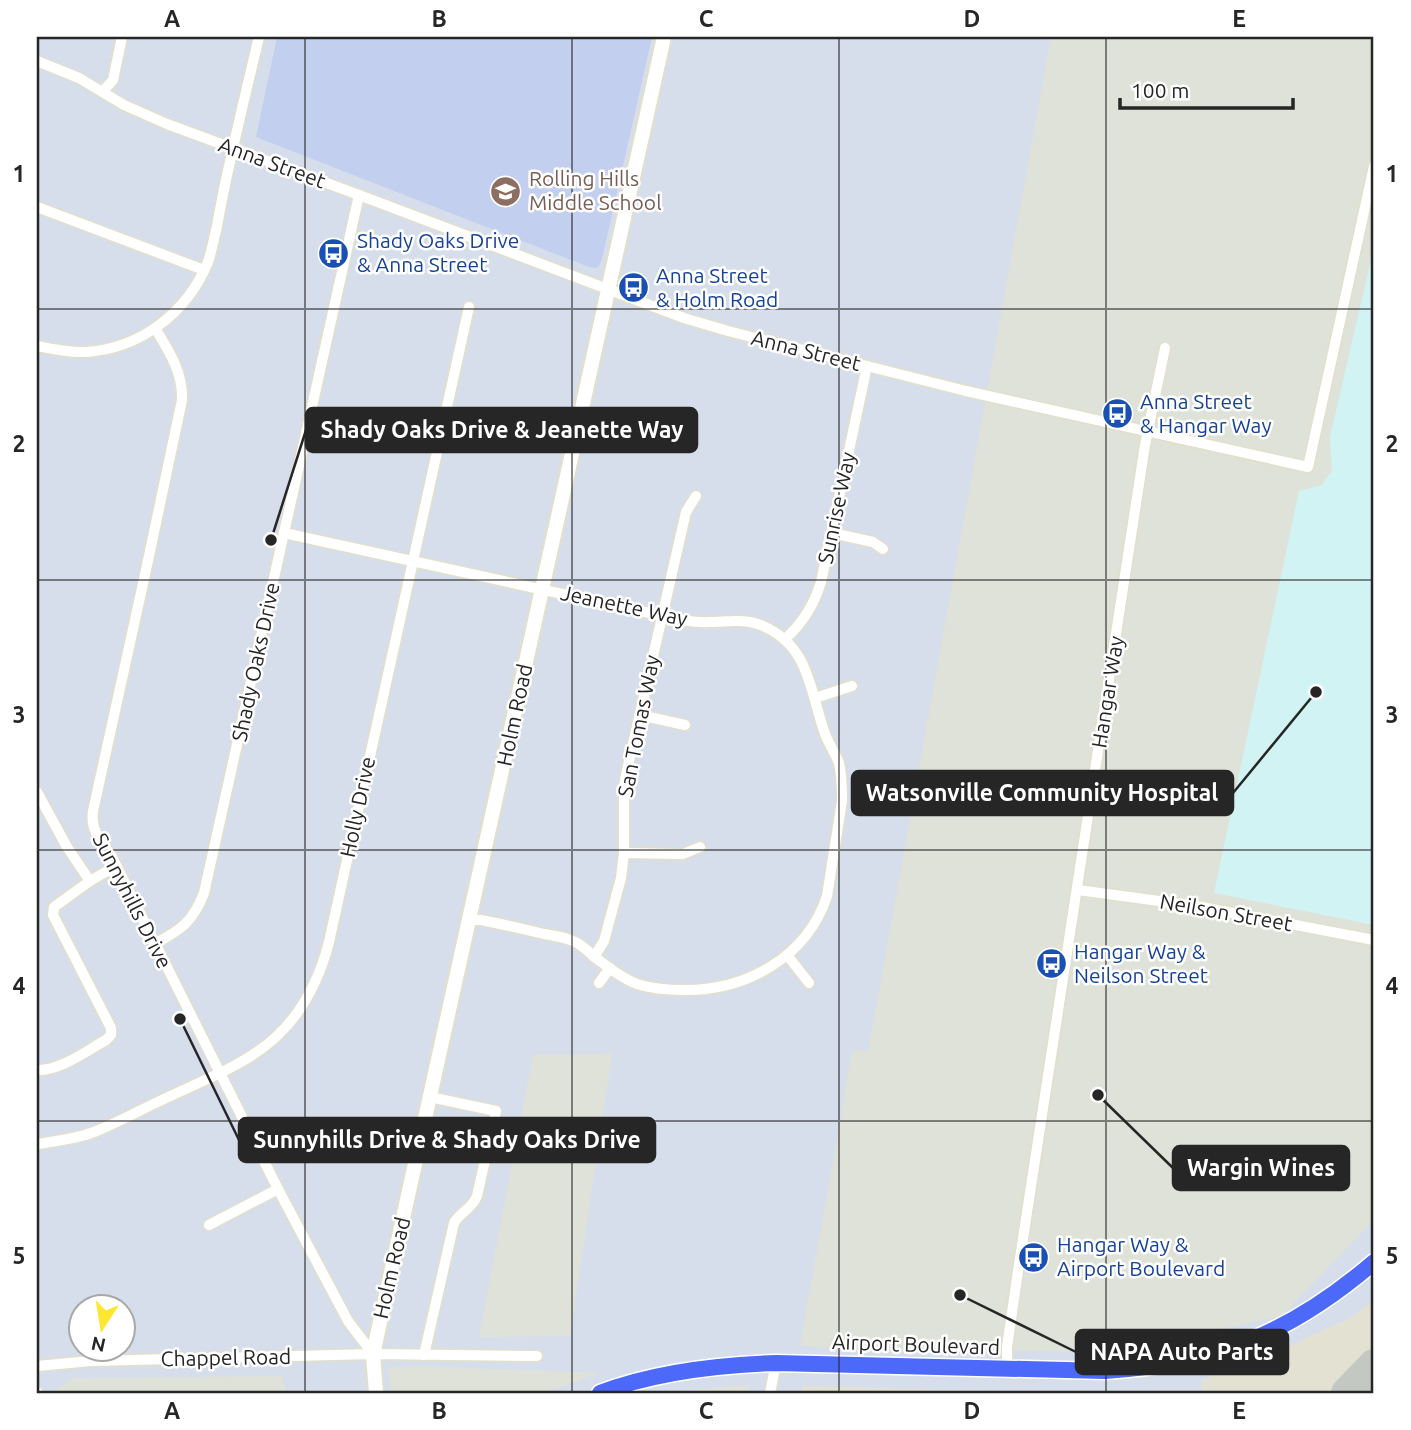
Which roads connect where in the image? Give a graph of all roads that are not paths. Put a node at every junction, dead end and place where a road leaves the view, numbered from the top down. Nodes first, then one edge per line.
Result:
1 (122, 37) edge
2 (259, 37) edge
3 (664, 37) edge
4 (37, 61) edge
5 (103, 91) junction
6 (233, 149) junction
7 (1374, 166) edge
8 (359, 195) junction
9 (37, 207) edge
10 (204, 270) junction
11 (608, 290) junction
12 (469, 307) dead end
13 (155, 328) junction
14 (37, 346) edge
15 (1165, 348) dead end
16 (867, 366) junction
17 (1148, 432) junction
18 (696, 496) dead end
19 (284, 533) junction
20 (832, 533) junction
21 (883, 550) dead end
22 (413, 560) junction
23 (542, 589) junction
24 (662, 616) junction
25 (785, 639) junction
26 (852, 686) dead end
27 (815, 698) junction
28 (640, 715) junction
29 (685, 725) dead end
30 (37, 792) edge
31 (700, 847) dead end
32 (624, 853) junction
33 (116, 866) junction
34 (90, 881) junction
35 (1078, 890) junction
36 (470, 920) junction
37 (1374, 940) edge
38 (154, 944) junction
39 (787, 956) junction
40 (594, 957) junction
41 (610, 968) junction
42 (598, 983) dead end
43 (809, 983) dead end
44 (37, 1070) edge
45 (219, 1072) junction
46 (430, 1097) junction
47 (37, 1144) edge
48 (278, 1189) junction
49 (209, 1225) dead end
50 (1374, 1262) edge
51 (373, 1354) junction
52 (424, 1356) junction
53 (537, 1356) dead end
54 (776, 1363) junction
55 (37, 1366) edge
56 (1007, 1369) junction
57 (376, 1393) edge
58 (600, 1393) edge
59 (770, 1393) edge

1 - 5 street
2 - 6 street
3 - 11 street, Holm Road
4 - 5 street, Anna Street
5 - 6 street, Anna Street
6 - 8 street, Anna Street
6 - 10 street
7 - 17 street, Anna Street
8 - 11 street, Anna Street
8 - 19 street, Shady Oaks Drive
9 - 10 street
10 - 13 street
11 - 16 street, Anna Street
11 - 23 street, Holm Road
12 - 22 street, Holly Drive
13 - 14 street
13 - 33 street, Sunnyhills Drive
15 - 17 street, Hangar Way
16 - 17 street, Anna Street
16 - 20 street, Sunrise Way
17 - 35 street, Hangar Way
18 - 24 street, San Tomas Way
19 - 22 street, Jeanette Way
19 - 38 street, Shady Oaks Drive
20 - 21 street
20 - 25 street, Sunrise Way
22 - 23 street, Jeanette Way
22 - 45 street, Holly Drive
23 - 24 street, Jeanette Way
23 - 36 street, Holm Road
24 - 25 street, Jeanette Way
24 - 28 street, San Tomas Way
25 - 27 street, Jeanette Way
26 - 27 street
27 - 39 street, Jeanette Way
28 - 29 street
28 - 32 street, San Tomas Way
30 - 34 street
31 - 32 street
32 - 40 street, San Tomas Way
33 - 34 street
33 - 38 street, Sunnyhills Drive
34 - 44 street
35 - 37 street, Neilson Street
35 - 56 street, Hangar Way
36 - 40 street, Jeanette Way
36 - 46 street, Holm Road
38 - 45 street, Sunnyhills Drive
39 - 41 street, Jeanette Way
39 - 43 street
40 - 41 street, Jeanette Way
41 - 42 street
45 - 47 street, Holly Drive
45 - 48 street, Sunnyhills Drive
46 - 51 street, Holm Road
46 - 52 street
48 - 49 street
48 - 51 street, Sunnyhills Drive
50 - 56 main road, Airport Boulevard
51 - 52 street, Chappel Road
51 - 55 street, Chappel Road
51 - 57 street, Holm Road
52 - 53 street, Chappel Road
54 - 56 main road, Airport Boulevard
54 - 58 main road, Airport Boulevard
54 - 59 street

